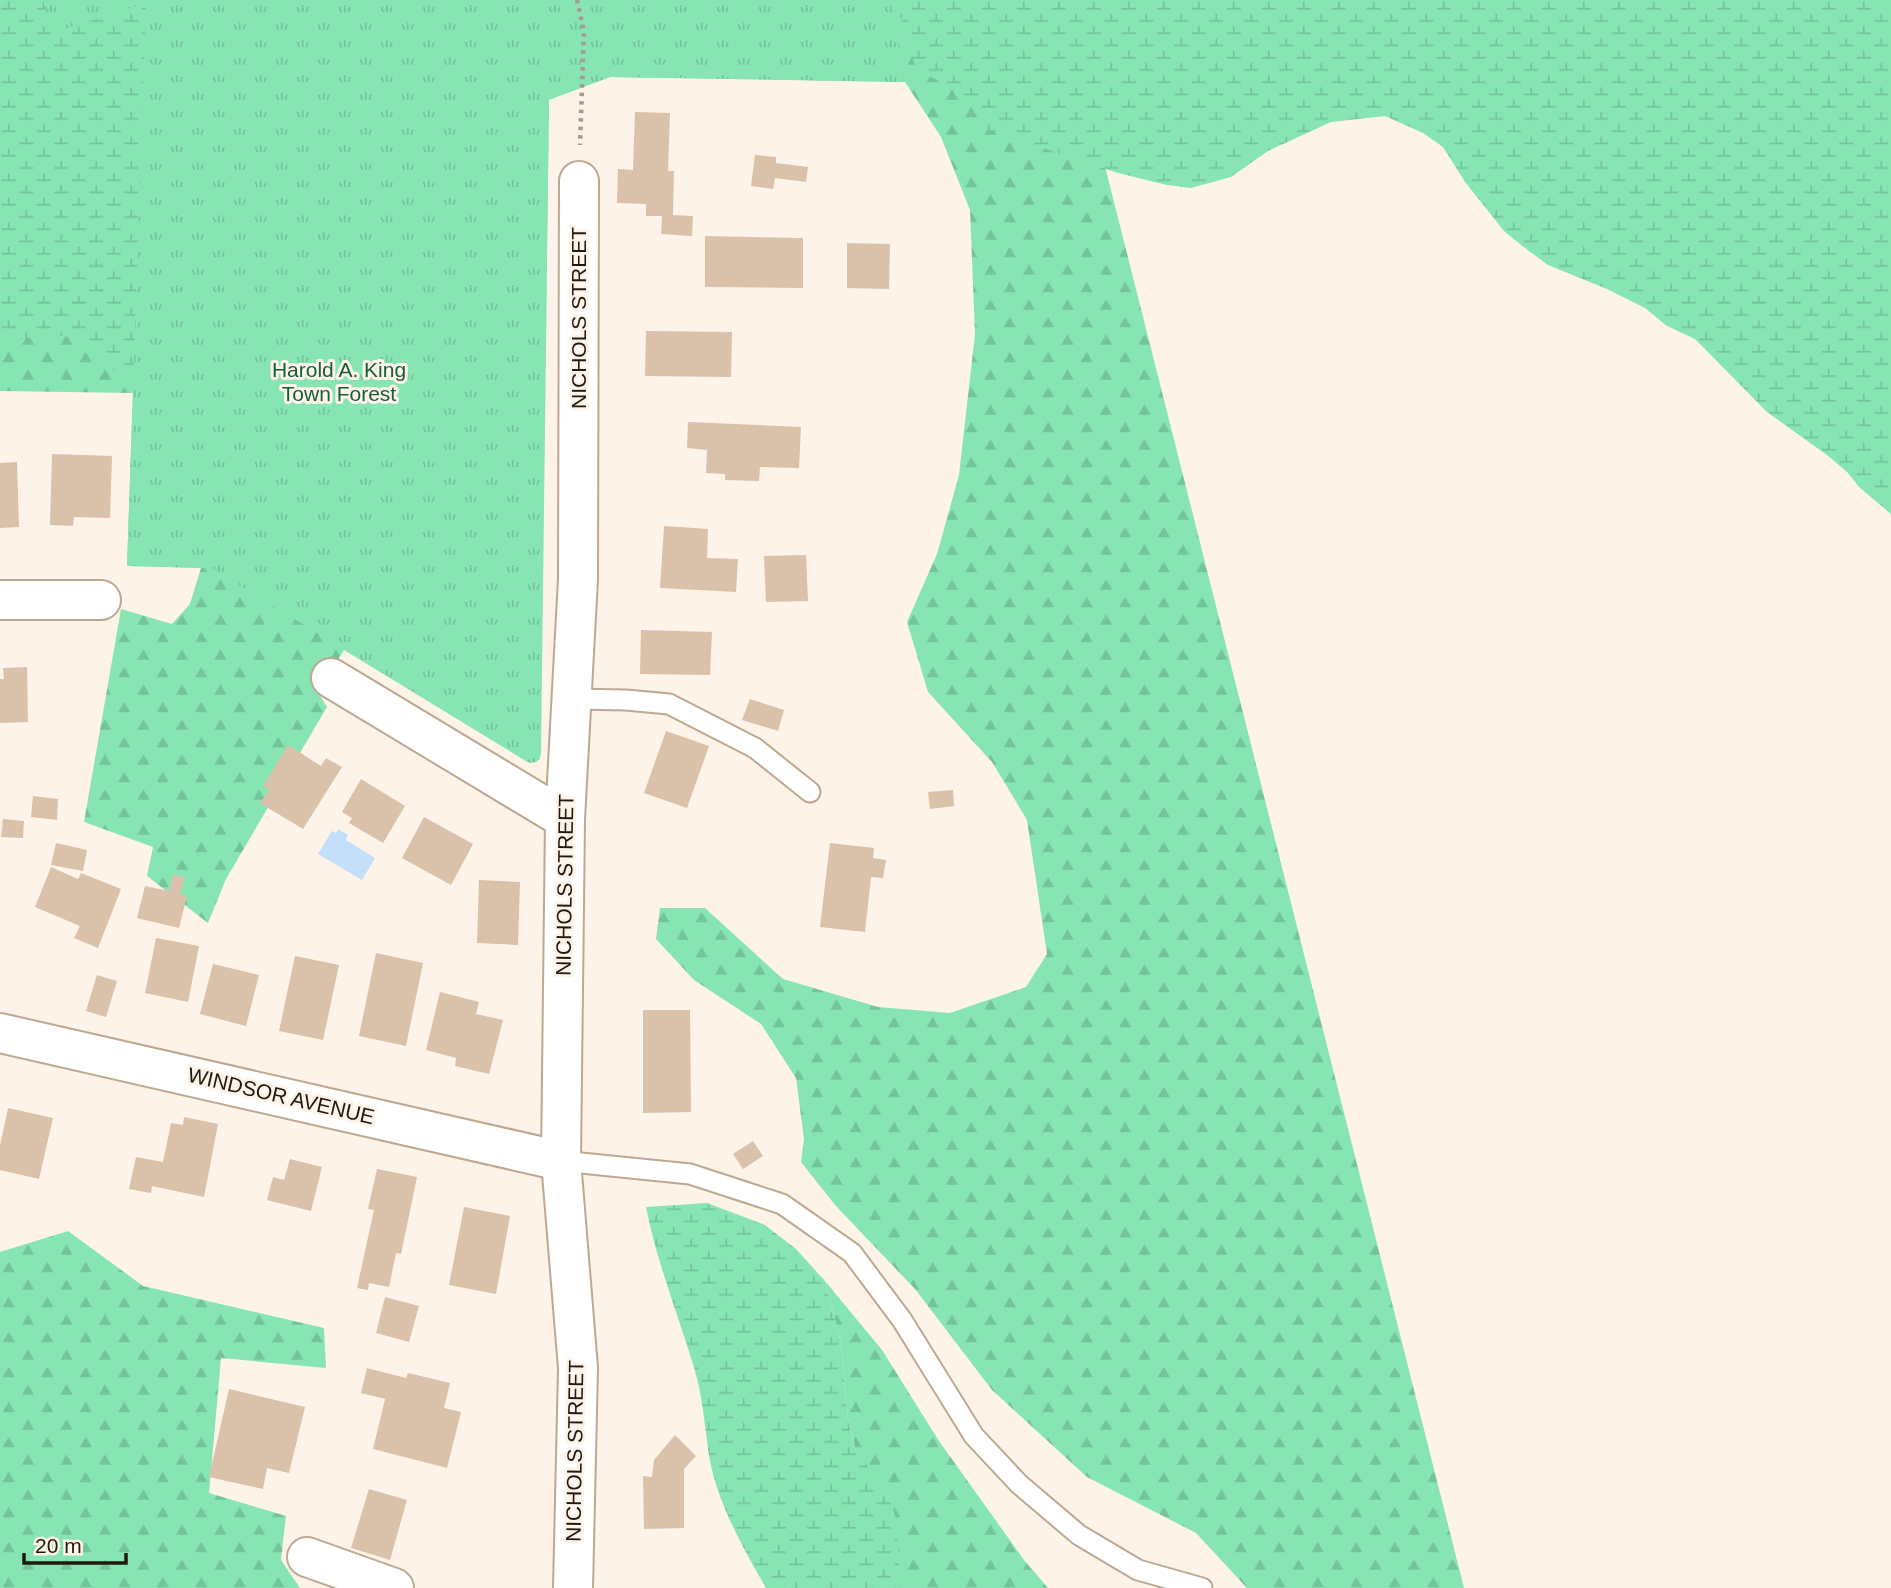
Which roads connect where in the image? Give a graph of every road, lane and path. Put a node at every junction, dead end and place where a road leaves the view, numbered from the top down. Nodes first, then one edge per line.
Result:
1 (577, 0) edge
2 (579, 181) joint
3 (0, 600) edge
4 (101, 600) dead end
5 (331, 678) dead end
6 (572, 699) junction
7 (810, 792) dead end
8 (565, 818) junction
9 (0, 1033) edge
10 (561, 1161) junction
11 (307, 1557) dead end
12 (394, 1588) edge
13 (573, 1588) edge
14 (1202, 1588) edge

1 - 2 path
2 - 6 street, NICHOLS STREET
3 - 4 street
5 - 8 street
6 - 7 lane
6 - 8 street, NICHOLS STREET
8 - 10 street, NICHOLS STREET
9 - 10 street, WINDSOR AVENUE
10 - 13 street, NICHOLS STREET
10 - 14 lane
11 - 12 street

